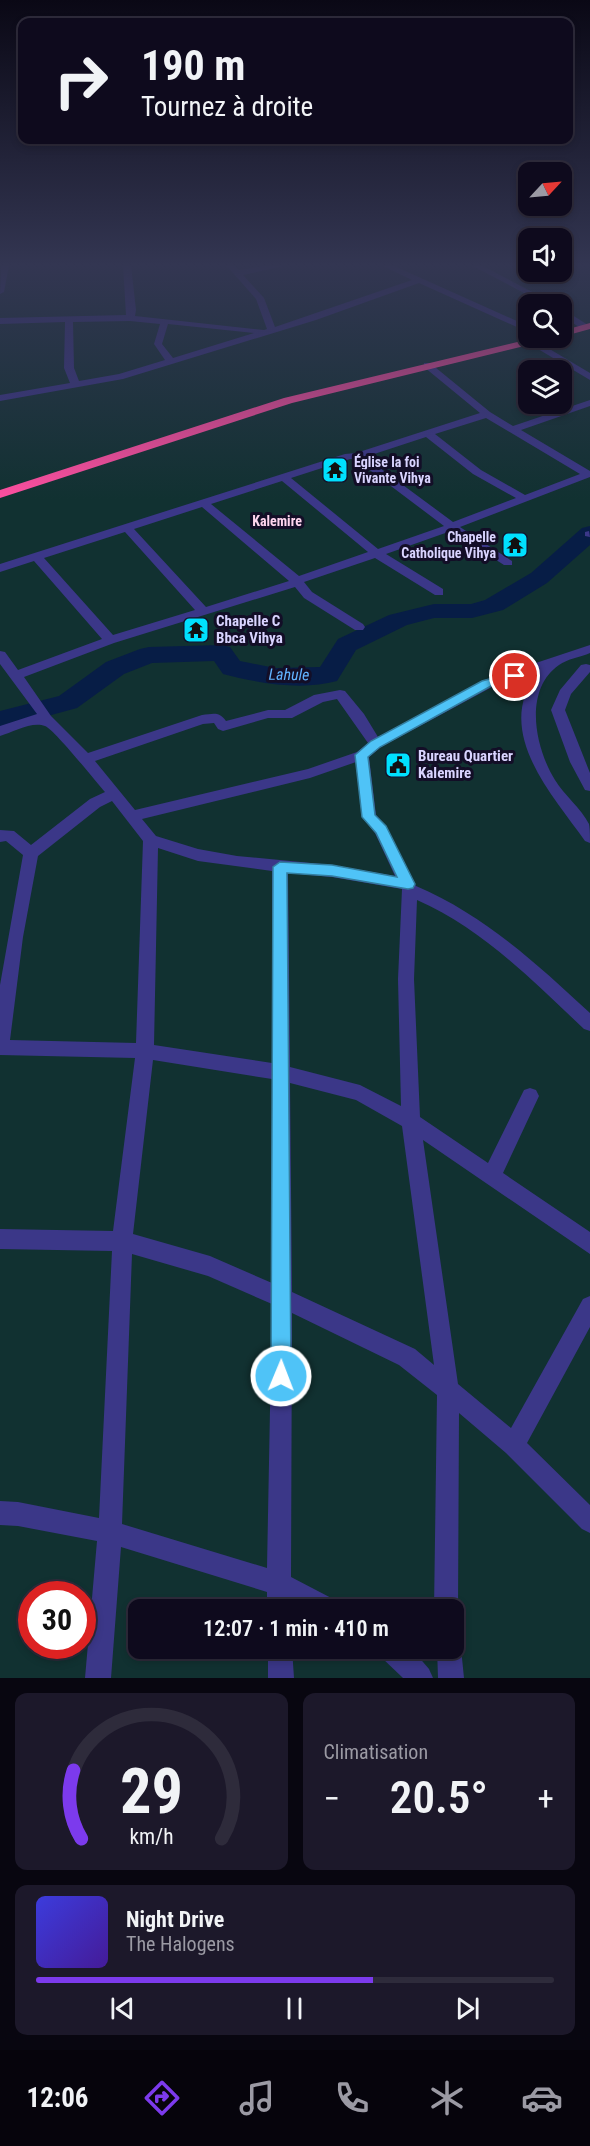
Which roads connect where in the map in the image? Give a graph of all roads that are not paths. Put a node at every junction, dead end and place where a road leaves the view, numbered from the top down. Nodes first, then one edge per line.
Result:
1 (69, 343) edge
2 (156, 343) edge
3 (231, 343) edge
4 (501, 343) edge
5 (549, 348) edge
6 (172, 362) junction
7 (427, 365) junction
8 (590, 377) edge
9 (76, 385) junction
10 (0, 398) edge
11 (590, 403) edge
12 (487, 414) junction
13 (513, 429) junction
14 (426, 432) junction
15 (357, 456) junction
16 (589, 475) edge
17 (282, 476) junction
18 (0, 494) edge
19 (525, 499) junction
20 (203, 502) junction
21 (126, 526) junction
22 (451, 526) junction
23 (376, 553) junction
24 (36, 556) junction
25 (508, 563) dead end
26 (0, 568) edge
27 (297, 581) junction
28 (439, 592) dead end
29 (204, 612) junction
30 (359, 627) dead end
31 (110, 640) junction
32 (590, 649) edge
33 (0, 655) edge
34 (555, 662) junction
35 (588, 668) edge
36 (17, 675) junction
37 (46, 719) junction
38 (0, 731) edge
39 (376, 744) junction
40 (362, 755) junction
41 (86, 759) junction
42 (590, 786) edge
43 (114, 794) junction
44 (131, 816) junction
45 (1, 832) edge
46 (590, 837) edge
47 (151, 840) junction
48 (31, 853) junction
49 (280, 867) junction
50 (409, 887) junction
51 (590, 1024) edge
52 (0, 1047) edge
53 (145, 1051) junction
54 (279, 1072) junction
55 (530, 1096) dead end
56 (411, 1120) junction
57 (492, 1176) junction
58 (0, 1239) edge
59 (122, 1241) junction
60 (590, 1244) edge
61 (282, 1299) junction
62 (590, 1305) edge
63 (448, 1390) junction
64 (514, 1445) junction
65 (0, 1513) edge
66 (590, 1521) edge
67 (110, 1532) junction
68 (278, 1583) junction
69 (279, 1599) edge
70 (308, 1599) edge
71 (446, 1599) edge
72 (280, 1659) edge
73 (404, 1659) edge
74 (450, 1659) edge
75 (98, 1678) edge
76 (281, 1678) edge
77 (420, 1678) edge
78 (451, 1678) edge

1 - 9 street
2 - 6 street
3 - 6 street
4 - 7 highway
5 - 8 street
6 - 9 street
7 - 12 street
7 - 18 highway
9 - 10 street
11 - 13 street
12 - 13 street
12 - 14 street
13 - 16 street
14 - 15 street
14 - 19 street
15 - 17 street
15 - 22 street
16 - 19 street
17 - 20 street
17 - 23 street
19 - 22 street
20 - 21 street
20 - 27 street
21 - 24 street
21 - 29 street
22 - 23 street
22 - 25 street
23 - 27 street
23 - 28 street
24 - 26 street
24 - 31 street
27 - 29 street
27 - 30 street
29 - 31 street
31 - 36 street
32 - 34 street
33 - 36 street
34 - 35 street
34 - 39 street
34 - 46 street
35 - 42 street
36 - 37 street
37 - 38 street
37 - 41 street
39 - 40 street
39 - 41 street
40 - 44 street
40 - 50 street
41 - 43 street
43 - 44 street
43 - 48 street
44 - 47 street
45 - 48 street
47 - 49 street
47 - 53 street
48 - 52 street
49 - 50 street
49 - 54 street
50 - 51 street
50 - 56 street
52 - 53 street
53 - 54 street
53 - 59 street
54 - 56 street
54 - 61 street
55 - 57 street
56 - 57 street
56 - 63 street
57 - 60 street
58 - 59 street
59 - 61 street
59 - 67 street
61 - 63 street
61 - 68 street
62 - 64 street
63 - 64 street
63 - 71 street
64 - 66 street
65 - 67 street
67 - 68 street
67 - 75 street
68 - 69 street
68 - 70 street
72 - 76 street
73 - 77 street
74 - 78 street

